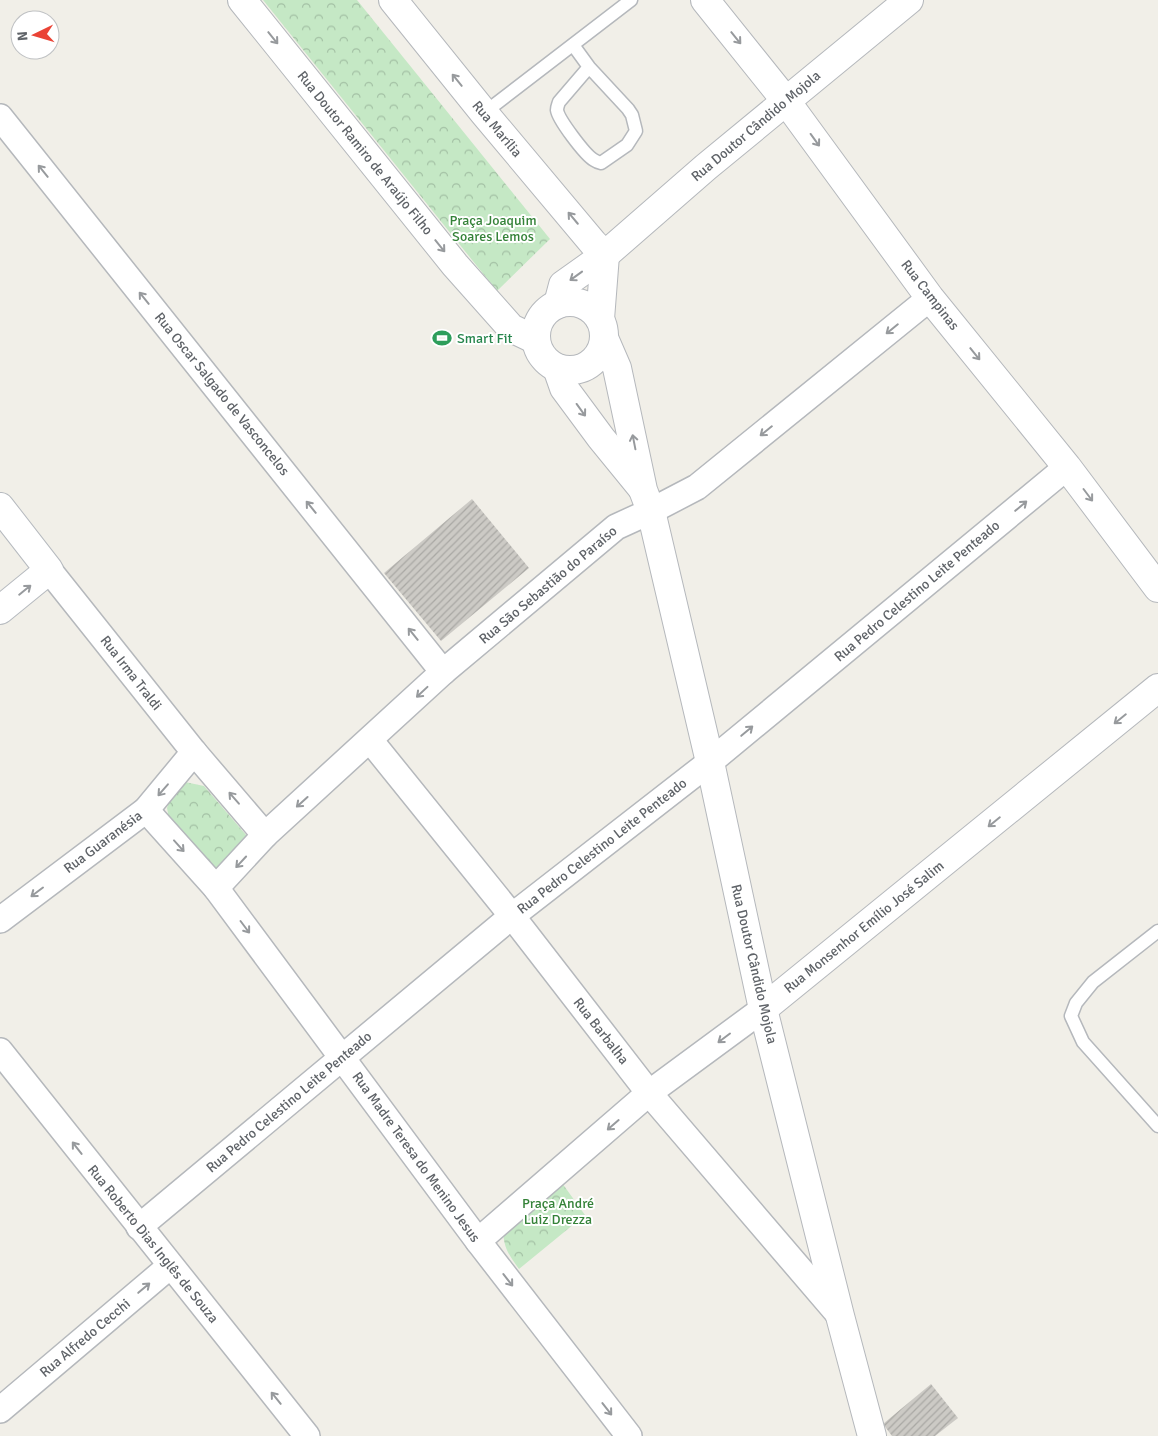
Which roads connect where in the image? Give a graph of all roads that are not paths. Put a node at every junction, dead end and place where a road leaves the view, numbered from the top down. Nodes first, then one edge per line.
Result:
1 (242, 0) edge
2 (393, 0) edge
3 (631, 0) edge
4 (705, 0) edge
5 (909, 0) edge
6 (572, 45) junction
7 (589, 67) junction
8 (786, 101) junction
9 (484, 113) junction
10 (0, 117) edge
11 (605, 255) junction
12 (930, 298) junction
13 (558, 304) junction
14 (602, 329) junction
15 (536, 340) junction
16 (557, 368) junction
17 (1068, 468) junction
18 (647, 501) junction
19 (0, 507) edge
20 (49, 570) junction
21 (1158, 588) edge
22 (0, 610) edge
23 (443, 672) junction
24 (1158, 688) edge
25 (370, 740) junction
26 (194, 752) junction
27 (710, 762) junction
28 (146, 810) junction
29 (266, 836) junction
30 (216, 888) junction
31 (512, 916) junction
32 (0, 920) edge
33 (1158, 931) edge
34 (763, 1009) junction
35 (0, 1051) edge
36 (342, 1057) junction
37 (649, 1094) junction
38 (1158, 1126) edge
39 (139, 1227) junction
40 (478, 1242) junction
41 (170, 1266) junction
42 (840, 1316) junction
43 (0, 1410) edge
44 (307, 1436) edge
45 (628, 1436) edge
46 (872, 1436) edge

1 -> 15 street, Rua Doutor Ramiro de Araújo Filho
9 -> 2 street, Rua Marília
3 - 6 lane
4 -> 8 street, Rua Campinas
5 - 8 street, Rua Doutor Cândido Mojola
6 - 7 lane
6 - 9 lane
7 - 7 lane
8 - 11 street, Rua Doutor Cândido Mojola
8 -> 12 street, Rua Campinas
11 -> 9 street, Rua Marília
23 -> 10 street, Rua Oscar Salgado de Vasconcelos
11 -> 13 street, Rua Doutor Cândido Mojola
11 - 14 street, Rua Doutor Cândido Mojola
12 -> 17 street, Rua Campinas
12 -> 18 street, Rua São Sebastião do Paraíso
13 - 14 street, Rua Doutor Cândido Mojola
13 - 15 street, Rua Doutor Cândido Mojola
14 - 16 street, Rua Doutor Cândido Mojola
18 -> 14 street, Rua Doutor Cândido Mojola
15 - 16 street, Rua Doutor Cândido Mojola
16 -> 18 street, Rua Doutor Cândido Mojola
17 -> 21 street, Rua Campinas
27 -> 17 street, Rua Pedro Celestino Leite Penteado
18 - 23 street, Rua São Sebastião do Paraíso
18 - 27 street, Rua Doutor Cândido Mojola
19 - 20 street, Rua Irma Traldi
22 -> 20 street
20 - 26 street, Rua Irma Traldi
23 -> 25 street, Rua São Sebastião do Paraíso
24 -> 34 street, Rua Monsenhor Emílio José Salim
25 -> 29 street, Rua São Sebastião do Paraíso
25 - 31 street, Rua Barbalha
26 -> 28 street, Rua Guaranésia
29 -> 26 street, Rua Irma Traldi
27 - 31 street, Rua Pedro Celestino Leite Penteado
27 - 34 street, Rua Doutor Cândido Mojola
28 -> 30 street, Rua Madre Teresa do Menino Jesus
28 -> 32 street, Rua Guaranésia
29 -> 30 street, Rua São Sebastião do Paraíso
30 -> 36 street, Rua Madre Teresa do Menino Jesus
31 - 36 street, Rua Pedro Celestino Leite Penteado
31 - 37 street, Rua Barbalha
33 - 38 lane
34 -> 37 street, Rua Monsenhor Emílio José Salim
34 - 42 street, Rua Doutor Cândido Mojola
39 -> 35 street, Rua Roberto Dias Inglês de Souza
36 - 39 street, Rua Pedro Celestino Leite Penteado
36 - 40 street, Rua Madre Teresa do Menino Jesus
37 -> 40 street, Rua Monsenhor Emílio José Salim
37 - 42 street, Rua Barbalha
39 - 41 street, Rua Roberto Dias Inglês de Souza
40 -> 45 street, Rua Madre Teresa do Menino Jesus
43 -> 41 street, Rua Alfredo Cecchi
44 -> 41 street, Rua Roberto Dias Inglês de Souza
42 - 46 street, Rua Doutor Cândido Mojola

